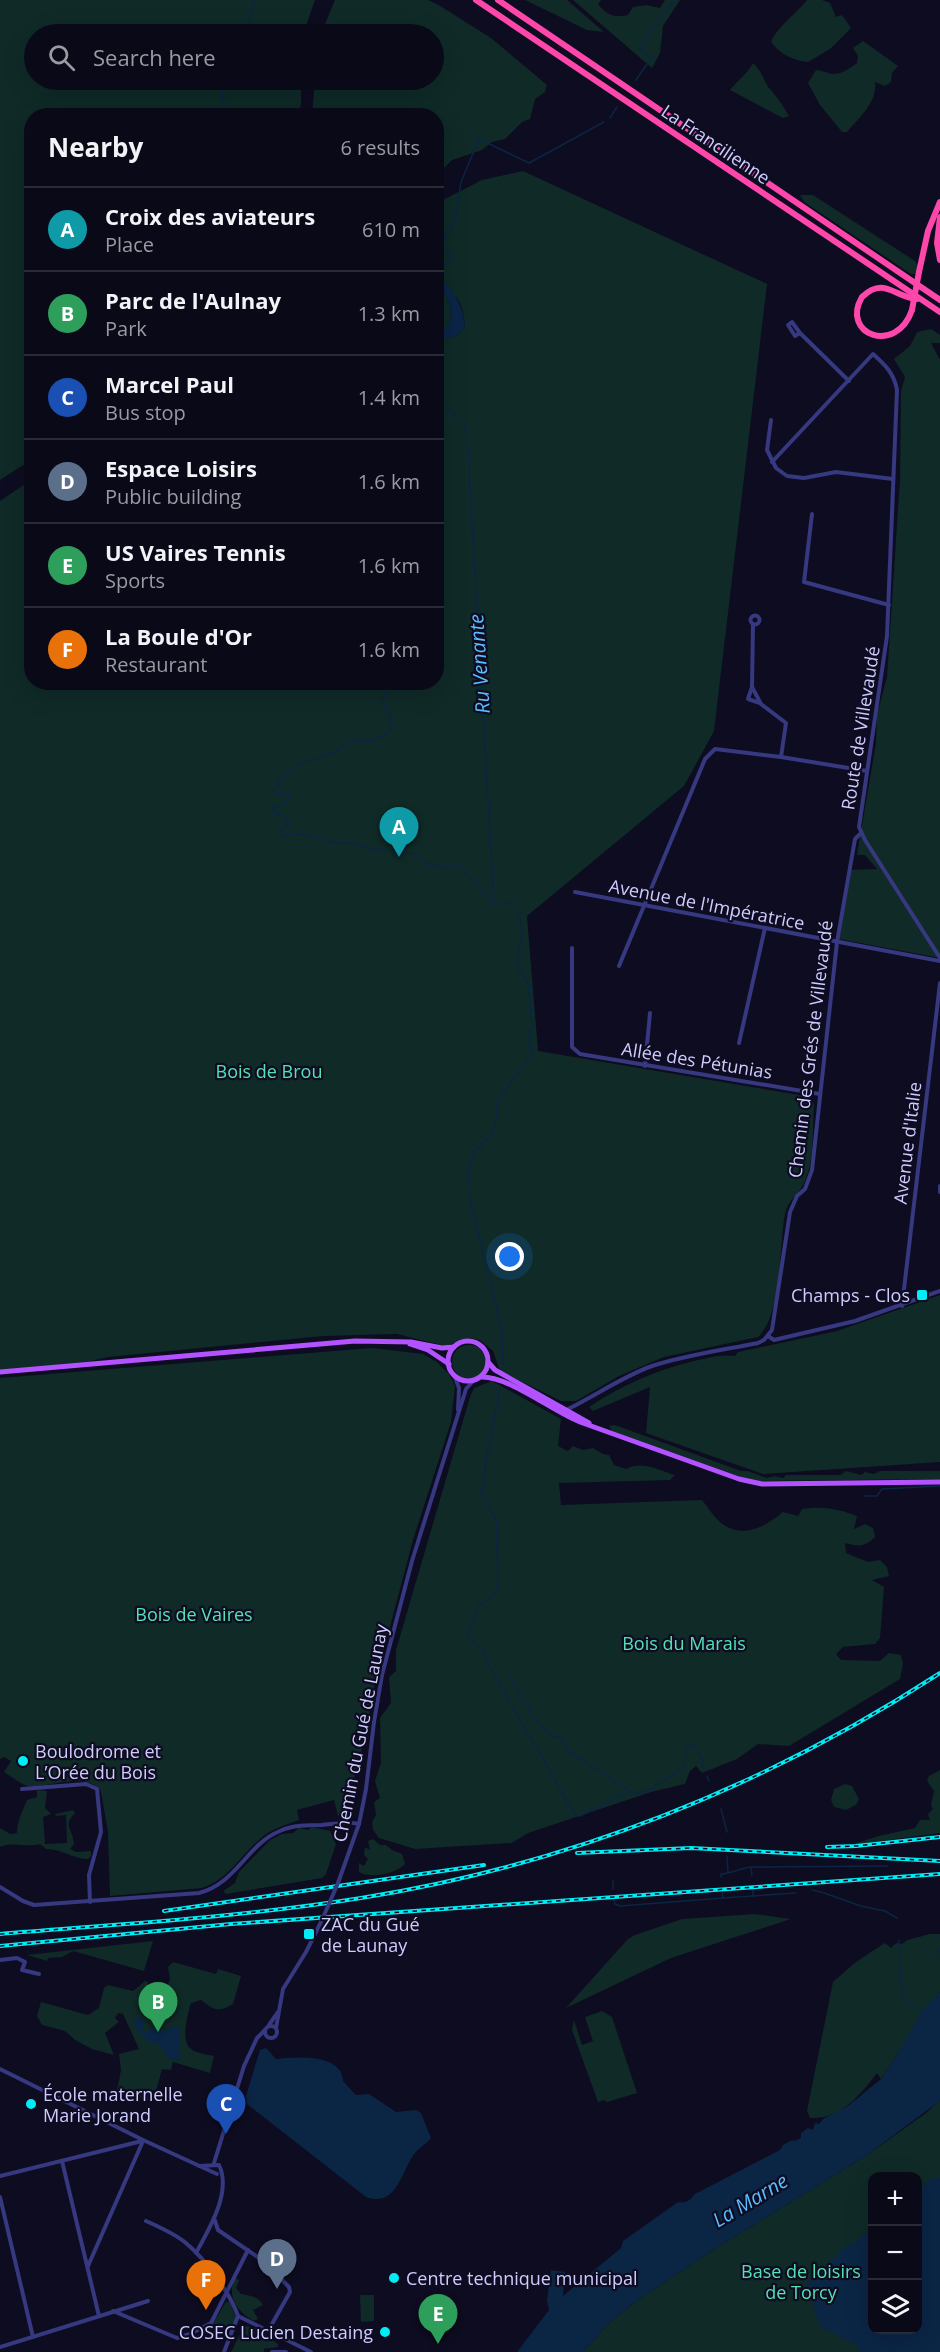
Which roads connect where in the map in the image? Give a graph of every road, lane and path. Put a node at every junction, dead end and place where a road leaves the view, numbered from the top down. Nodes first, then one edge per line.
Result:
1 (476, 0) edge
2 (498, 0) edge
3 (940, 202) edge
4 (940, 217) edge
5 (940, 260) edge
6 (921, 299) junction
7 (940, 300) edge
8 (940, 312) edge
9 (800, 333) dead end
10 (849, 381) junction
11 (771, 420) dead end
12 (772, 462) junction
13 (893, 479) junction
14 (812, 514) dead end
15 (889, 605) junction
16 (753, 624) dead end
17 (781, 757) junction
18 (867, 771) junction
19 (861, 833) junction
20 (575, 892) dead end
21 (643, 905) junction
22 (765, 928) junction
23 (837, 942) junction
24 (572, 948) dead end
25 (940, 960) edge
26 (619, 966) dead end
27 (940, 983) edge
28 (650, 1013) dead end
29 (739, 1043) dead end
30 (645, 1066) junction
31 (820, 1094) junction
32 (940, 1186) edge
33 (940, 1192) edge
34 (940, 1291) edge
35 (902, 1306) junction
36 (768, 1336) junction
37 (393, 1341) junction
38 (454, 1347) junction
39 (488, 1362) junction
40 (449, 1364) junction
41 (0, 1372) edge
42 (454, 1375) junction
43 (481, 1377) junction
44 (474, 1380) junction
45 (533, 1398) junction
46 (566, 1410) junction
47 (457, 1417) junction
48 (600, 1430) junction
49 (940, 1482) edge
50 (22, 1789) dead end
51 (359, 1824) junction
52 (0, 1887) edge
53 (90, 1902) junction
54 (0, 1960) edge
55 (39, 1974) dead end
56 (279, 2011) junction
57 (268, 2026) junction
58 (276, 2028) junction
59 (265, 2030) junction
60 (268, 2037) junction
61 (255, 2042) junction
62 (0, 2069) edge
63 (143, 2140) junction
64 (62, 2161) junction
65 (214, 2166) junction
66 (219, 2172) junction
67 (0, 2176) edge
68 (0, 2197) edge
69 (214, 2218) junction
70 (146, 2221) dead end
71 (217, 2229) junction
72 (208, 2231) junction
73 (248, 2250) junction
74 (196, 2253) junction
75 (87, 2267) junction
76 (227, 2293) junction
77 (148, 2301) dead end
78 (113, 2311) junction
79 (99, 2316) junction
80 (238, 2316) junction
81 (268, 2331) junction
82 (33, 2337) junction
83 (0, 2347) edge
84 (224, 2352) edge
85 (272, 2352) edge
86 (286, 2352) edge
87 (311, 2352) edge

1 - 6 highway, La Francilienne
2 - 7 highway, La Francilienne
3 - 6 highway, bridge
4 - 5 highway
6 - 8 highway, La Francilienne
9 - 10 street
10 - 12 street
10 - 13 street, Route de Villevaudé
11 - 12 street
12 - 13 street
13 - 15 street, Route de Villevaudé
14 - 15 street
15 - 18 street, Route de Villevaudé
16 - 17 street
17 - 18 street
17 - 21 street
18 - 19 street, Route de Villevaudé
19 - 23 street, Chemin des Grés de Villevaudé
19 - 25 street, Route de Villevaudé
20 - 21 street, Avenue de l'Impératrice
21 - 22 street, Avenue de l'Impératrice
21 - 26 street
22 - 23 street, Avenue de l'Impératrice
22 - 29 street
23 - 25 street, Avenue de l'Impératrice
23 - 31 street, Chemin des Grés de Villevaudé
24 - 30 street, Allée des Pétunias
27 - 35 street, Avenue d'Italie
28 - 30 street
30 - 31 street, Allée des Pétunias
31 - 36 street, Chemin des Grés de Villevaudé
32 - 33 street
34 - 35 street
35 - 36 street
36 - 46 street
37 - 38 main road
37 - 40 main road
37 - 41 main road
38 - 39 main road
38 - 40 main road
39 - 43 main road
39 - 46 main road
40 - 42 main road
42 - 44 main road
42 - 47 street, Chemin du Gué de Launay
43 - 44 main road
43 - 45 main road
44 - 47 street, Chemin du Gué de Launay
45 - 46 street
45 - 48 main road
46 - 48 main road
47 - 51 street, Chemin du Gué de Launay
48 - 49 main road
50 - 53 street
51 - 53 street
51 - 56 street, Chemin du Gué de Launay, bridge
52 - 53 street
54 - 55 street
56 - 57 street, Chemin du Gué de Launay
56 - 58 street, Chemin du Gué de Launay
57 - 58 street
57 - 59 street, Chemin du Gué de Launay
58 - 60 street
59 - 60 street
59 - 61 street
60 - 61 street
61 - 65 street
62 - 63 street
63 - 64 street
63 - 65 street
63 - 75 street
64 - 67 street
64 - 75 street
65 - 66 street
65 - 66 street
66 - 69 street
68 - 82 street
69 - 71 street
69 - 72 street
70 - 74 street
71 - 72 street
71 - 73 street
72 - 74 street
73 - 76 street
73 - 81 street
74 - 76 street
75 - 79 street
76 - 78 street
76 - 80 street
77 - 78 street
78 - 79 street
79 - 82 street
80 - 81 street
80 - 84 street
81 - 87 street
82 - 83 street
85 - 86 street

